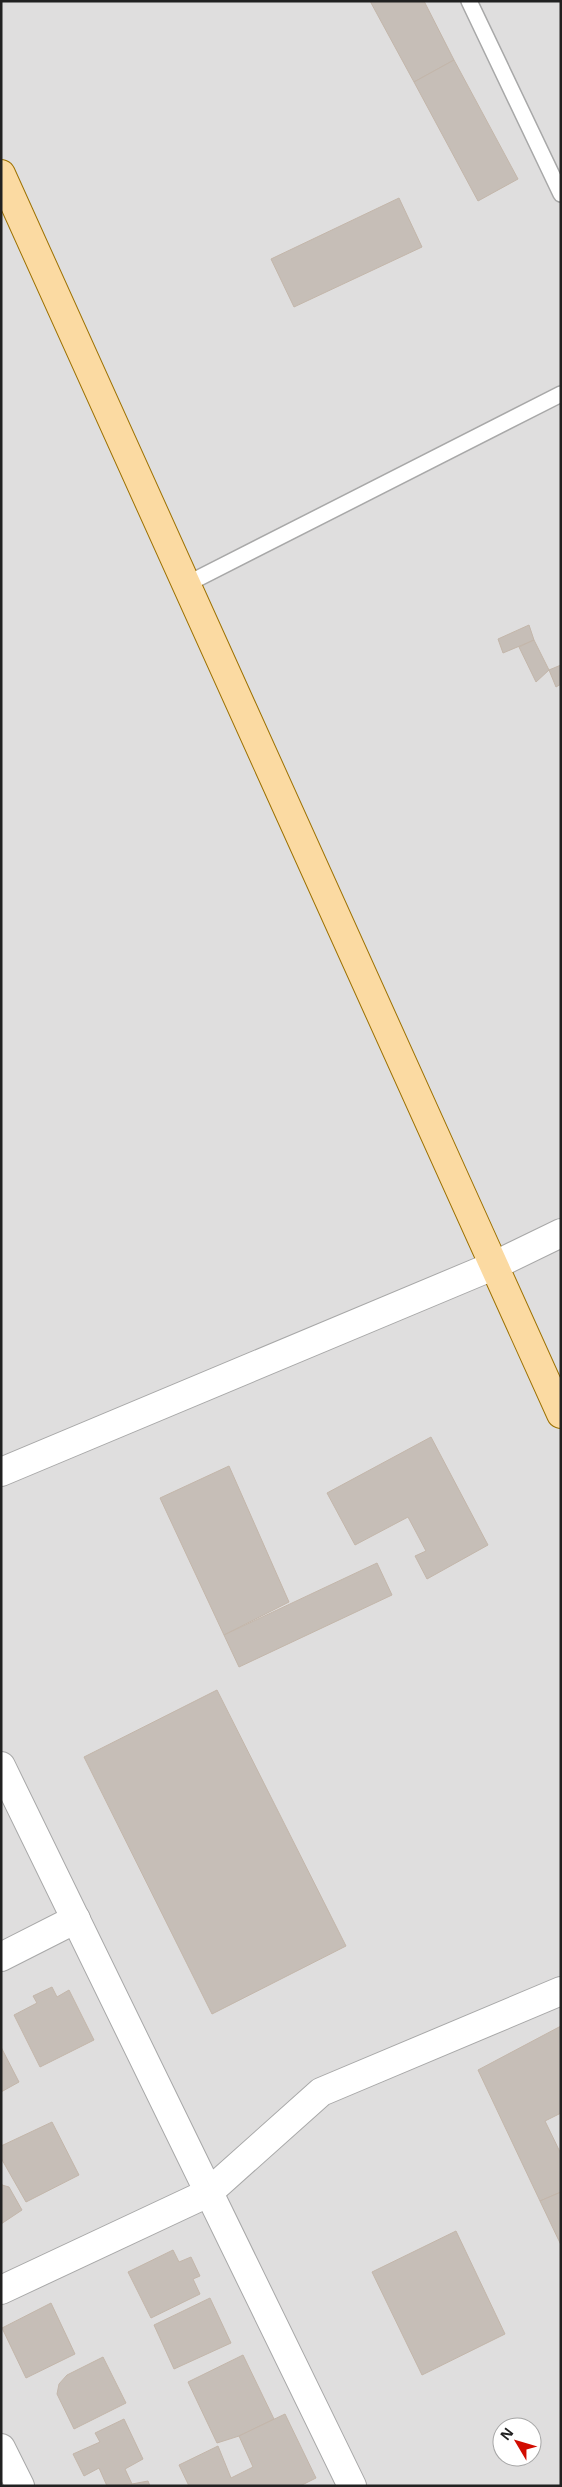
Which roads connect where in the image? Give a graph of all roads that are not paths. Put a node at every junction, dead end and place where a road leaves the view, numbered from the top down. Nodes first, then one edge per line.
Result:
1 (469, 1) edge
2 (1, 174) edge
3 (561, 194) edge
4 (561, 394) edge
5 (185, 585) junction
6 (561, 1233) edge
7 (493, 1266) junction
8 (561, 1414) edge
9 (1, 1472) edge
10 (1, 1766) edge
11 (76, 1920) junction
12 (1, 1957) edge
13 (561, 1991) edge
14 (208, 2193) junction
15 (1, 2290) edge
16 (1, 2448) edge
17 (20, 2486) edge
18 (352, 2486) edge

1 - 3 lane
2 - 5 main road
4 - 5 lane
5 - 7 main road
6 - 7 street
7 - 8 main road
7 - 9 street
10 - 11 street
11 - 12 street
11 - 14 street
13 - 14 street
14 - 15 street
14 - 18 street
16 - 17 street

